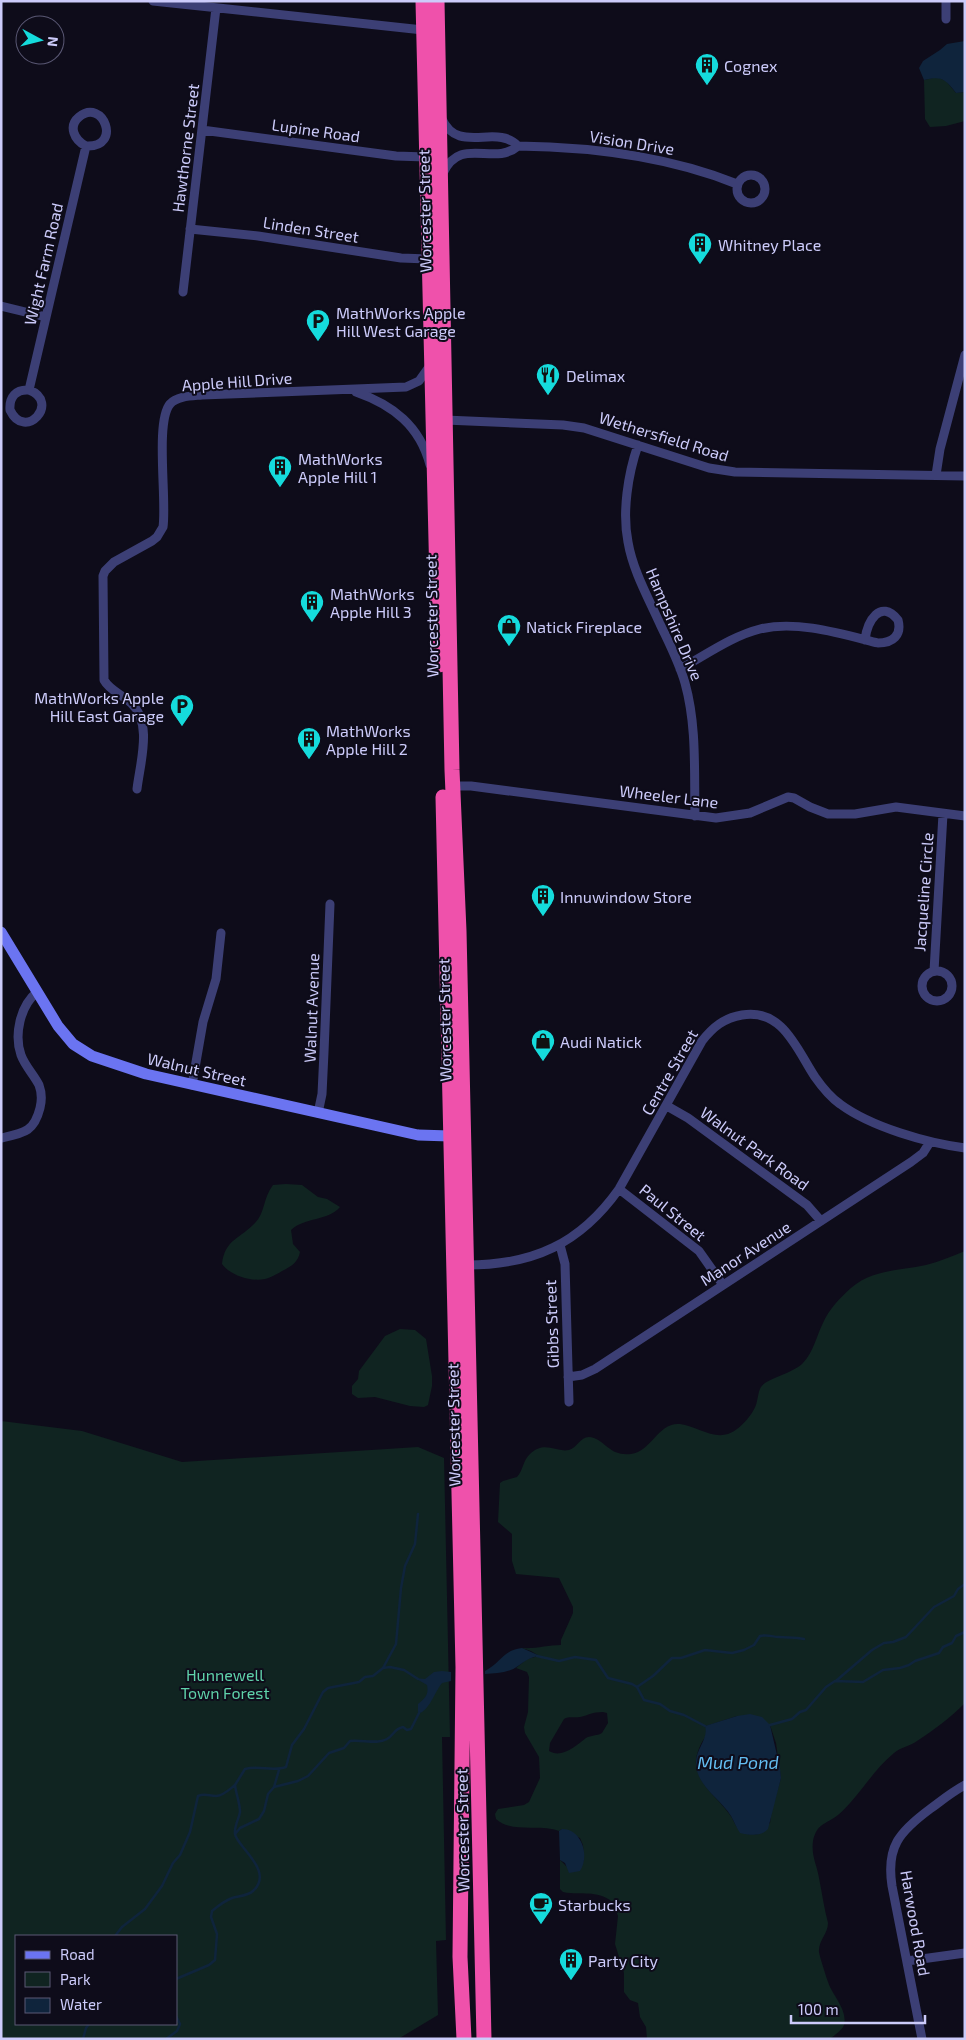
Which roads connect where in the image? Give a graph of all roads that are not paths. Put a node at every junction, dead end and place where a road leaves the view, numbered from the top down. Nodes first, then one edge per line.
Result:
1 (153, 1) edge
2 (423, 1) edge
3 (436, 1) edge
4 (946, 1) edge
5 (216, 8) junction
6 (946, 19) dead end
7 (424, 30) junction
8 (439, 111) junction
9 (202, 130) junction
10 (86, 146) dead end
11 (518, 146) junction
12 (426, 157) junction
13 (441, 183) junction
14 (737, 184) dead end
15 (190, 229) junction
16 (428, 259) junction
17 (182, 292) dead end
18 (1, 306) edge
19 (46, 317) junction
20 (965, 355) edge
21 (430, 365) junction
22 (29, 390) dead end
23 (351, 390) junction
24 (445, 420) junction
25 (638, 445) junction
26 (936, 475) junction
27 (965, 476) edge
28 (433, 480) junction
29 (865, 640) dead end
30 (680, 669) junction
31 (452, 786) junction
32 (137, 789) dead end
33 (943, 814) junction
34 (696, 816) junction
35 (965, 816) edge
36 (330, 904) dead end
37 (1, 932) edge
38 (221, 934) dead end
39 (934, 971) dead end
40 (37, 992) junction
41 (192, 1085) junction
42 (667, 1106) junction
43 (318, 1113) junction
44 (450, 1136) junction
45 (1, 1138) edge
46 (930, 1142) junction
47 (965, 1148) edge
48 (619, 1189) junction
49 (821, 1221) junction
50 (560, 1246) junction
51 (467, 1265) junction
52 (723, 1285) junction
53 (568, 1377) junction
54 (569, 1402) dead end
55 (965, 1785) edge
56 (965, 1953) edge
57 (907, 1961) junction
58 (464, 2039) edge
59 (484, 2039) edge
60 (922, 2039) edge

1 - 5 street
2 - 7 highway, Worcester Street
3 - 8 highway, Worcester Street
4 - 6 street
5 - 7 street
5 - 9 street, Hawthorne Street
7 - 12 highway, Worcester Street
8 - 11 street, Vision Drive
8 - 13 highway, Worcester Street
9 - 12 street, Lupine Road
9 - 15 street, Hawthorne Street
10 - 19 street, Wight Farm Road
11 - 13 street, Vision Drive
11 - 14 street, Vision Drive
12 - 16 highway, Worcester Street
13 - 24 highway, Worcester Street
15 - 16 street, Linden Street
15 - 17 street, Hawthorne Street
16 - 21 highway, Worcester Street
18 - 19 street
19 - 22 street, Wight Farm Road
20 - 26 street
21 - 23 street, Apple Hill Drive
21 - 28 highway, Worcester Street
23 - 28 street, Apple Hill Drive
23 - 32 street, Apple Hill Drive
24 - 25 street, Wethersfield Road
24 - 31 highway, Worcester Street
25 - 26 street, Wethersfield Road
25 - 30 street, Hampshire Drive
26 - 27 street, Wethersfield Road
28 - 44 highway, Worcester Street
29 - 30 street
30 - 34 street, Hampshire Drive
31 - 34 street, Wheeler Lane
31 - 51 highway, Worcester Street
33 - 34 street, Wheeler Lane
33 - 35 street, Wheeler Lane
33 - 39 street, Jacqueline Circle
36 - 43 street, Walnut Avenue
37 - 40 street, Walnut Street
38 - 41 street
40 - 41 street, Walnut Street
40 - 45 street
41 - 43 street, Walnut Street
42 - 46 street, Centre Street
42 - 48 street, Centre Street
42 - 49 street, Walnut Park Road
43 - 44 street, Walnut Street
44 - 58 highway, Worcester Street
46 - 47 street, Centre Street
46 - 49 street, Manor Avenue
48 - 50 street, Centre Street
48 - 52 street, Paul Street
49 - 52 street, Manor Avenue
50 - 51 street, Centre Street
50 - 53 street, Gibbs Street
51 - 59 highway, Worcester Street
52 - 53 street, Manor Avenue
53 - 54 street, Gibbs Street
55 - 57 street, Harwood Road
56 - 57 street
57 - 60 street, Harwood Road

